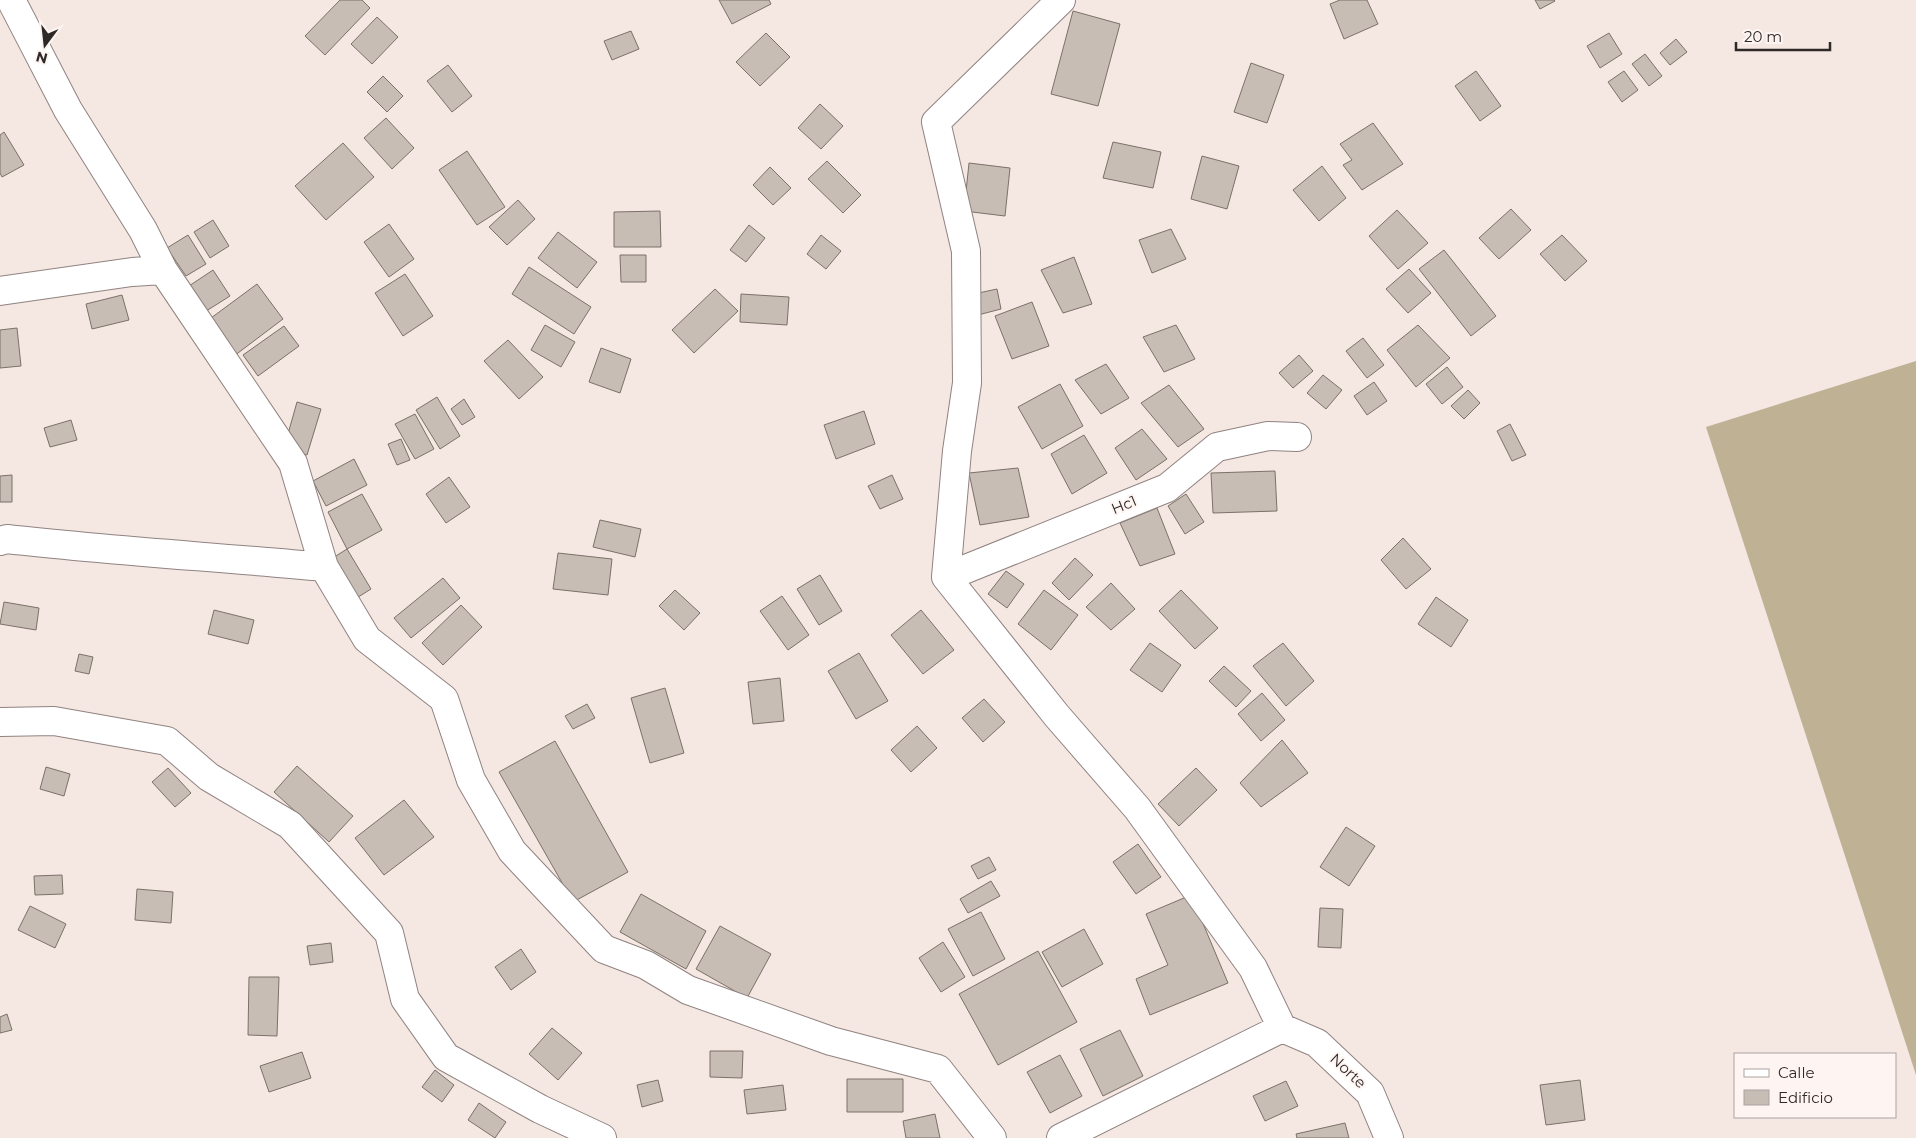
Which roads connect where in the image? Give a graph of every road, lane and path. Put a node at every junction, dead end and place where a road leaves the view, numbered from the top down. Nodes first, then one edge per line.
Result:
1 (11, 0) edge
2 (1061, 0) edge
3 (163, 270) junction
4 (0, 292) edge
5 (1297, 437) dead end
6 (0, 541) edge
7 (324, 566) junction
8 (946, 577) junction
9 (0, 722) edge
10 (1282, 1028) junction
11 (602, 1138) edge
12 (992, 1138) edge
13 (1061, 1138) edge
14 (1389, 1138) edge

1 - 3 street
2 - 8 street
3 - 4 street
3 - 7 street
5 - 8 street, Hc1
6 - 7 street
7 - 12 street
8 - 10 street
9 - 11 street
10 - 13 street
10 - 14 street, Norte

